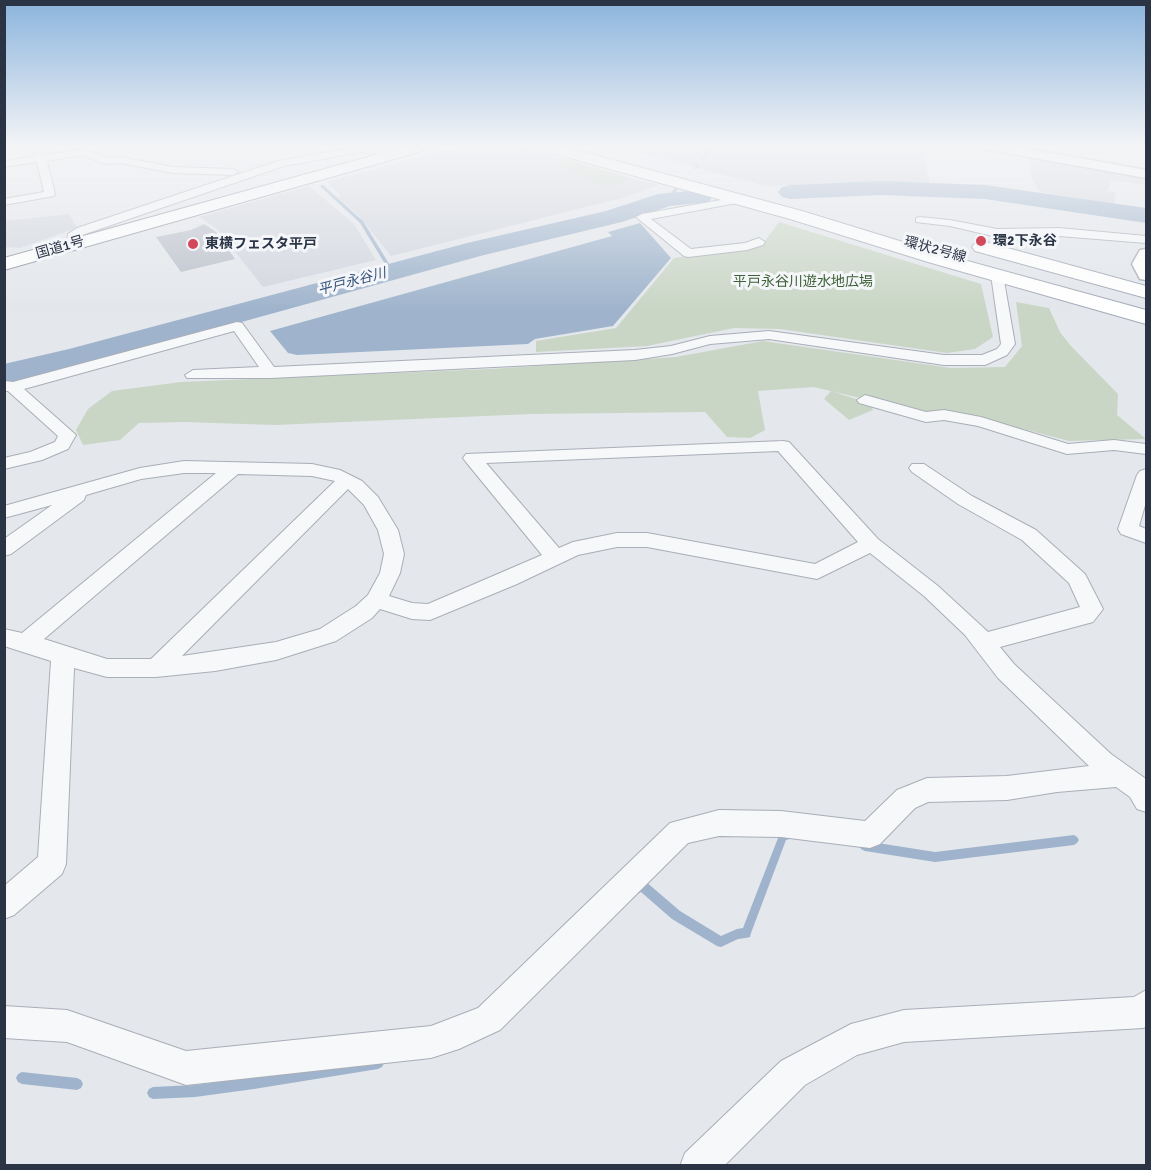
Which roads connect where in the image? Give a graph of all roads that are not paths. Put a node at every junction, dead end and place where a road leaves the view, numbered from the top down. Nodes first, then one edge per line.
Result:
1 (171, 200) edge
2 (232, 200) edge
3 (738, 200) joint
4 (750, 200) edge
5 (779, 200) edge
6 (797, 200) edge
7 (868, 218) dead end
8 (920, 220) dead end
9 (902, 226) dead end
10 (1146, 240) edge
11 (759, 242) dead end
12 (73, 244) junction
13 (1146, 254) edge
14 (4, 264) edge
15 (997, 275) junction
16 (1146, 275) edge
17 (1146, 291) edge
18 (1146, 299) edge
19 (1146, 308) edge
20 (1146, 318) edge
21 (271, 373) junction
22 (193, 375) dead end
23 (9, 386) edge
24 (866, 400) dead end
25 (1146, 449) edge
26 (4, 464) edge
27 (234, 468) junction
28 (918, 468) dead end
29 (1146, 475) edge
30 (347, 480) junction
31 (89, 488) junction
32 (4, 512) edge
33 (1146, 536) edge
34 (871, 544) junction
35 (4, 549) edge
36 (556, 558) junction
37 (376, 600) junction
38 (15, 639) edge
39 (984, 642) junction
40 (63, 656) junction
41 (156, 668) junction
42 (1138, 788) edge
43 (4, 905) edge
44 (1146, 1006) edge
45 (4, 1022) edge
46 (698, 1166) edge

1 - 12 street
2 - 12 main road, 国道1号
3 - 11 street
3 - 15 main road
4 - 19 main road, 環状2号線
5 - 18 main road, 環状2号線
6 - 7 main road
8 - 10 street
9 - 17 main road
12 - 14 main road, 国道1号
13 - 16 street
15 - 20 main road
15 - 21 street
21 - 22 street
21 - 23 street
23 - 26 street
24 - 25 street
27 - 30 street
27 - 31 street
27 - 38 street
28 - 39 street
29 - 33 street
30 - 37 street
30 - 41 street
31 - 32 street
31 - 35 street
34 - 36 street
34 - 36 street
34 - 39 street
36 - 37 street
37 - 41 street
38 - 40 street
39 - 42 street
40 - 41 street
40 - 43 street
42 - 45 street
44 - 46 street

